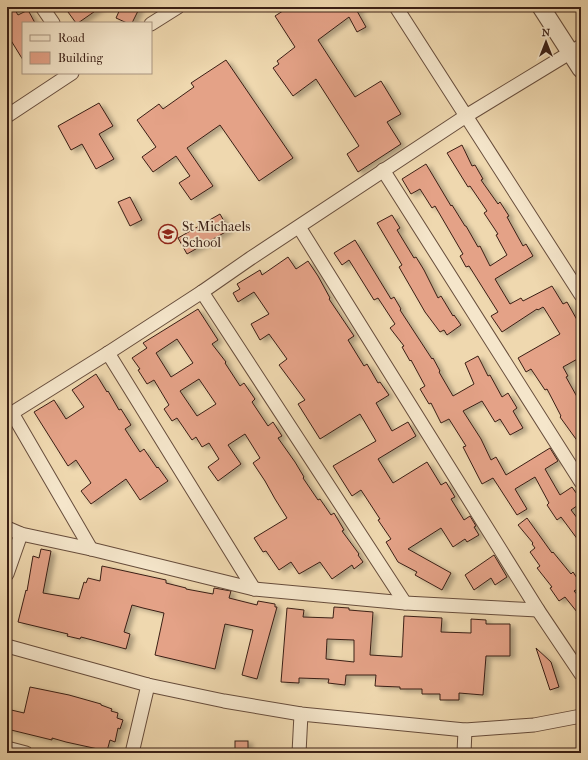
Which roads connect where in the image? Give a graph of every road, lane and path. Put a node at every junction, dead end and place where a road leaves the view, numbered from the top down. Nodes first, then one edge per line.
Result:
1 (42, 7) edge
2 (178, 7) edge
3 (396, 7) edge
4 (541, 7) edge
5 (163, 11) edge
6 (51, 22) edge
7 (152, 23) edge
8 (576, 49) edge
9 (581, 69) edge
10 (70, 74) edge
11 (7, 116) edge
12 (466, 116) junction
13 (383, 170) junction
14 (299, 227) junction
15 (202, 292) junction
16 (581, 295) edge
17 (108, 353) junction
18 (9, 415) edge
19 (581, 482) edge
20 (7, 528) edge
21 (21, 534) junction
22 (91, 549) junction
23 (7, 574) edge
24 (254, 589) junction
25 (404, 603) junction
26 (538, 610) junction
27 (7, 646) edge
28 (581, 674) edge
29 (148, 685) junction
30 (301, 714) junction
31 (581, 716) edge
32 (465, 730) junction
33 (7, 748) edge
34 (26, 753) edge
35 (132, 753) edge
36 (299, 753) edge
37 (464, 753) edge

1 - 6 street
2 - 5 street
3 - 12 street
4 - 8 street
5 - 7 street
8 - 9 street
8 - 12 street
10 - 11 street
12 - 13 street
12 - 16 street
13 - 14 street
13 - 19 street
14 - 15 street
14 - 26 street
15 - 17 street
15 - 25 street
17 - 18 street
17 - 24 street
18 - 22 street
20 - 21 street
21 - 22 street
21 - 23 street
22 - 24 street
24 - 25 street
25 - 26 street
26 - 28 street
27 - 29 street
29 - 30 street
29 - 35 street
30 - 32 street
30 - 36 street
31 - 32 street
32 - 37 street
33 - 34 street

